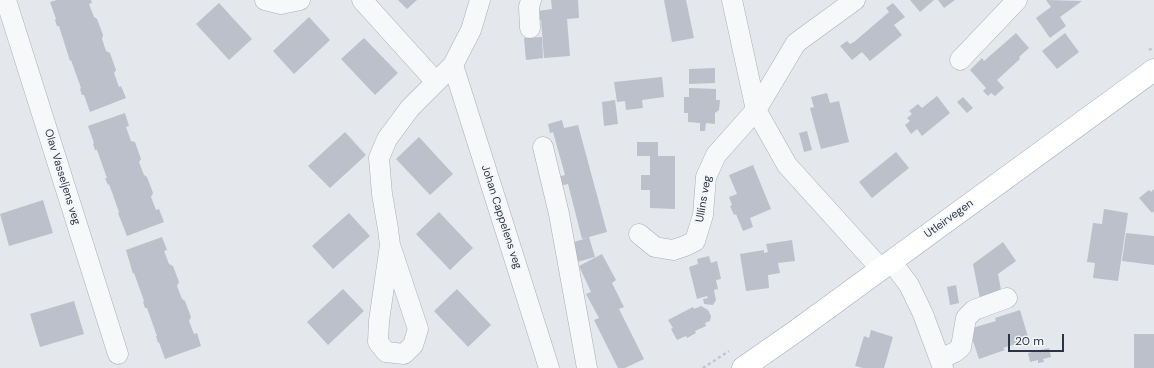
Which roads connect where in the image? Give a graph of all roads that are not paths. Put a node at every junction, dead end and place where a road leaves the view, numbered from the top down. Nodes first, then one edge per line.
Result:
1 (6, 0) edge
2 (265, 0) edge
3 (300, 0) edge
4 (362, 0) edge
5 (480, 0) edge
6 (531, 0) edge
7 (732, 0) edge
8 (855, 0) edge
9 (1017, 0) edge
10 (530, 28) dead end
11 (960, 60) dead end
12 (453, 66) junction
13 (1154, 70) edge
14 (436, 82) junction
15 (756, 110) junction
16 (543, 147) dead end
17 (639, 234) dead end
18 (390, 245) dead end
19 (886, 265) junction
20 (1007, 298) dead end
21 (118, 354) dead end
22 (942, 363) edge
23 (549, 368) edge
24 (587, 368) edge
25 (743, 368) edge

1 - 21 street, Olav Vasseljens veg
2 - 3 street
4 - 14 street
5 - 12 street
6 - 10 street
7 - 15 street
8 - 15 street, Ullins veg
9 - 11 street
12 - 14 street
12 - 23 street, Johan Cappelens veg
13 - 19 main road, Utleirvegen
14 - 18 street
15 - 17 street, Ullins veg
15 - 19 street
16 - 24 street
19 - 22 street
19 - 25 main road, Utleirvegen
20 - 22 street

